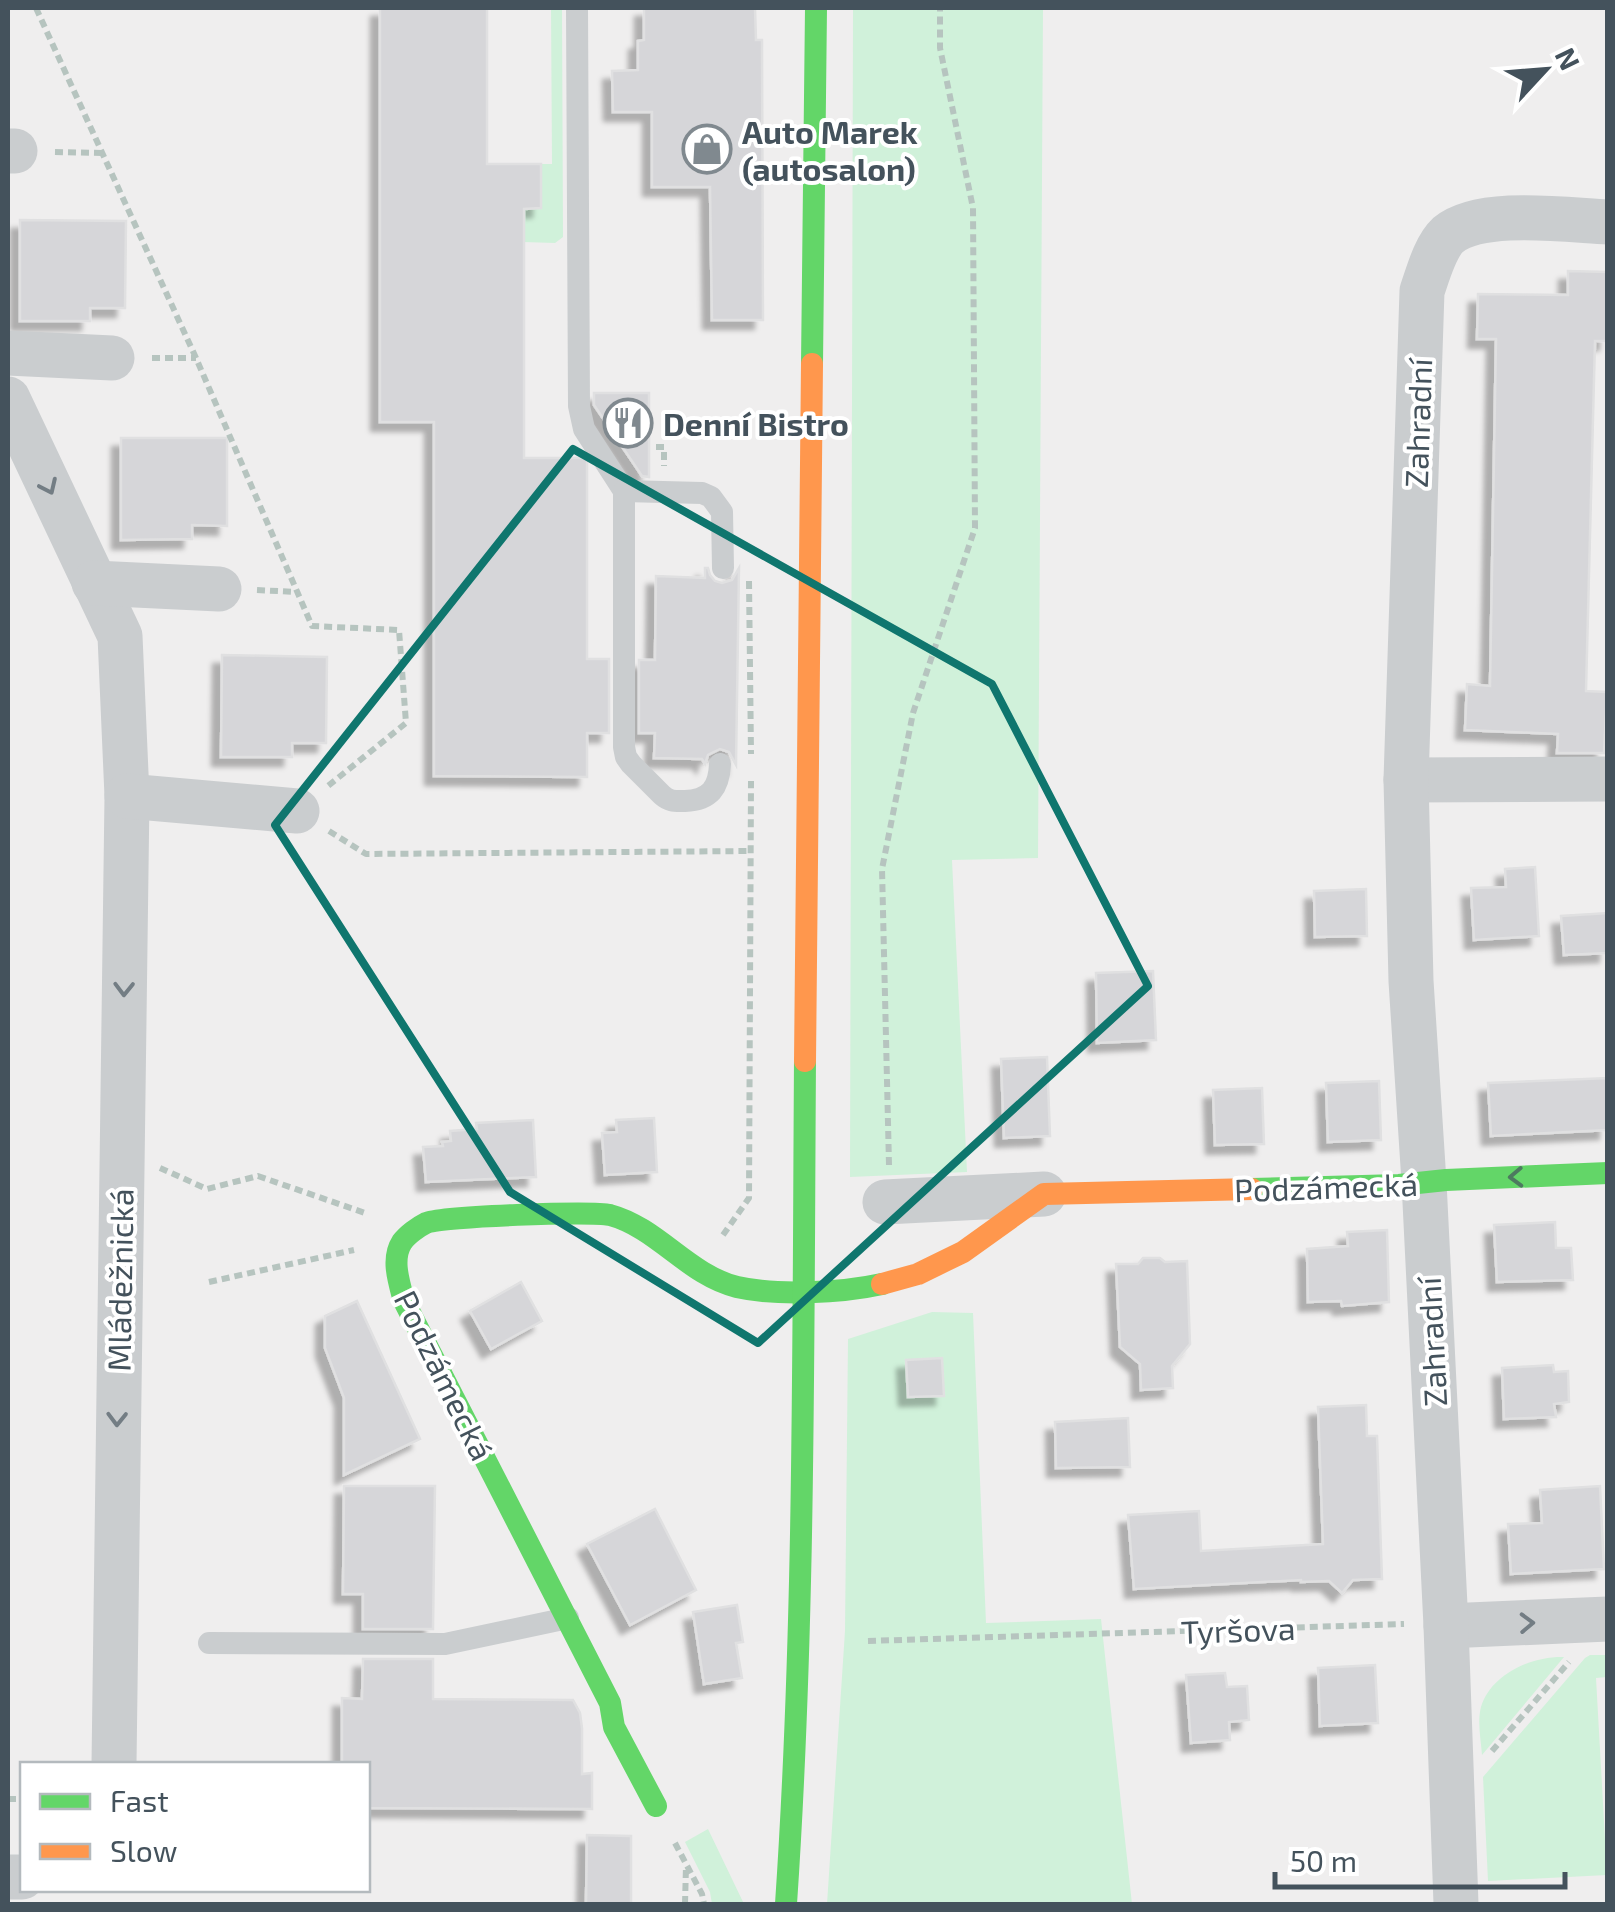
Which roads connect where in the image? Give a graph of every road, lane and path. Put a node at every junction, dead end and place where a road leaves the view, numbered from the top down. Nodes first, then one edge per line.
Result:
1 (36, 8) edge
2 (577, 8) edge
3 (816, 8) edge
4 (940, 8) edge
5 (1608, 222) edge
6 (8, 353) edge
7 (112, 358) dead end
8 (8, 399) edge
9 (656, 447) dead end
10 (664, 472) dead end
11 (624, 491) junction
12 (722, 568) dead end
13 (94, 583) junction
14 (219, 589) dead end
15 (720, 764) dead end
16 (1608, 778) edge
17 (1406, 780) junction
18 (126, 796) junction
19 (297, 811) junction
20 (751, 851) dead end
21 (121, 1151) junction
22 (1608, 1173) edge
23 (1424, 1182) junction
24 (1044, 1194) junction
25 (885, 1202) joint
26 (367, 1214) dead end
27 (356, 1249) dead end
28 (209, 1282) dead end
29 (568, 1618) junction
30 (1446, 1626) junction
31 (1594, 1635) edge
32 (868, 1640) dead end
33 (209, 1643) dead end
34 (1487, 1758) dead end
35 (114, 1762) edge
36 (656, 1806) joint
37 (686, 1864) junction
38 (685, 1904) edge
39 (704, 1904) edge
40 (786, 1904) edge
41 (1456, 1904) edge

1 - 19 path
2 - 11 lane
3 - 40 street
4 - 25 path
5 - 17 street, Zahradní
6 - 7 street
8 -> 13 street, Mládežnická
9 - 10 path
11 - 12 lane
11 - 15 lane
13 - 14 street
13 - 18 street, Mládežnická
16 - 17 street
17 - 23 street, Zahradní
18 - 19 street
18 -> 21 street, Mládežnická
19 - 20 path
21 - 26 path
21 -> 35 street, Mládežnická
22 -> 23 street, Podzámecká
23 - 24 street, Podzámecká
23 - 30 street, Zahradní
24 - 25 street, Podzámecká
24 - 29 street, Podzámecká
27 - 28 path
29 - 33 lane
29 - 36 street, Podzámecká
30 -> 31 street
30 - 32 path, Tyršova
30 - 41 street, Zahradní
31 - 34 path
36 - 37 path
37 - 38 path
37 - 39 path

